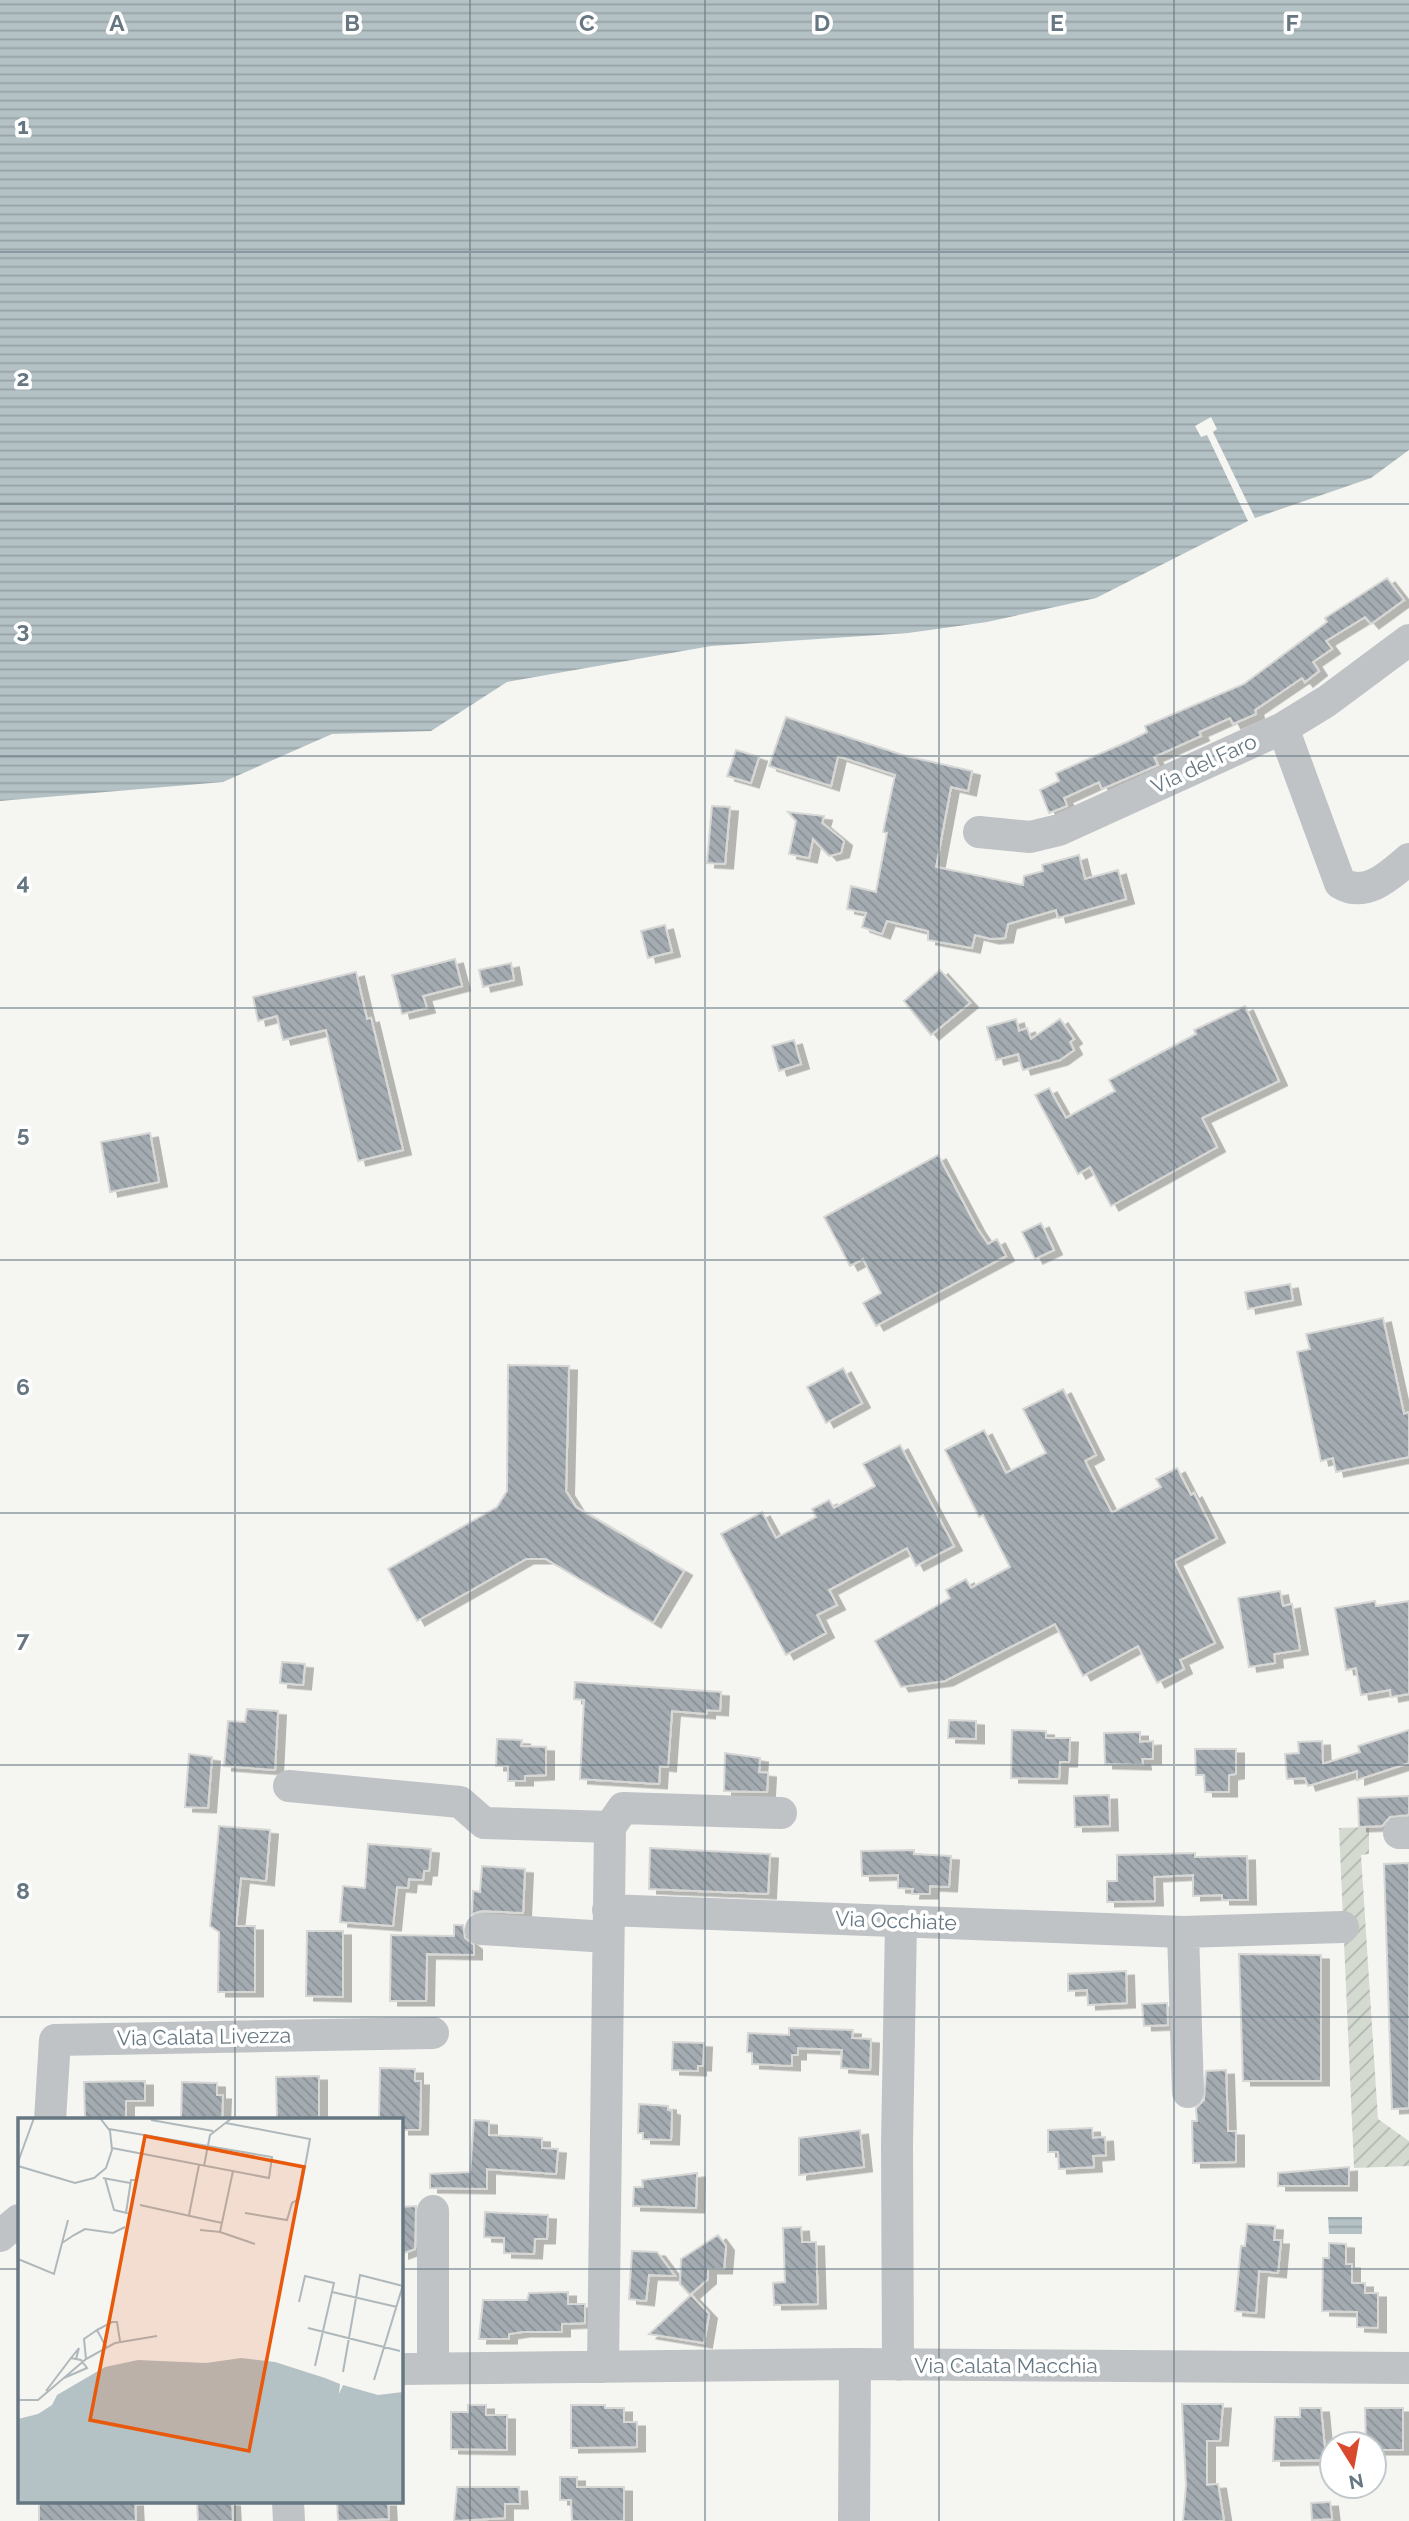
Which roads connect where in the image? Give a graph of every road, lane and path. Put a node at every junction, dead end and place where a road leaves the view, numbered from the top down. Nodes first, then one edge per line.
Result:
1 (1403, 656) edge
2 (1283, 727) junction
3 (979, 832) dead end
4 (1409, 859) edge
5 (289, 1786) dead end
6 (781, 1813) dead end
7 (610, 1826) junction
8 (901, 1921) junction
9 (608, 1924) junction
10 (1343, 1927) dead end
11 (481, 1929) dead end
12 (1183, 1932) junction
13 (433, 2033) dead end
14 (1188, 2092) dead end
15 (50, 2118) edge
16 (433, 2211) dead end
17 (18, 2221) edge
18 (0, 2236) edge
19 (855, 2364) junction
20 (898, 2365) junction
21 (603, 2367) junction
22 (433, 2368) junction
23 (1409, 2368) edge
24 (402, 2369) edge
25 (854, 2521) edge

1 - 2 street, Via del Faro
2 - 3 street, Via del Faro
2 - 4 street
5 - 7 street
6 - 7 street
7 - 9 street
8 - 9 street, Via Occhiate
8 - 12 street, Via Occhiate
8 - 20 street
9 - 11 street
9 - 21 street
10 - 12 street, Via Occhiate
12 - 14 street
13 - 15 street, Via Calata Livezza
16 - 22 street
17 - 18 street
19 - 20 street, Via Calata Macchia
19 - 21 street, Via Calata Macchia
19 - 25 street
20 - 23 street, Via Calata Macchia
21 - 22 street, Via Calata Macchia
22 - 24 street, Via Calata Macchia

